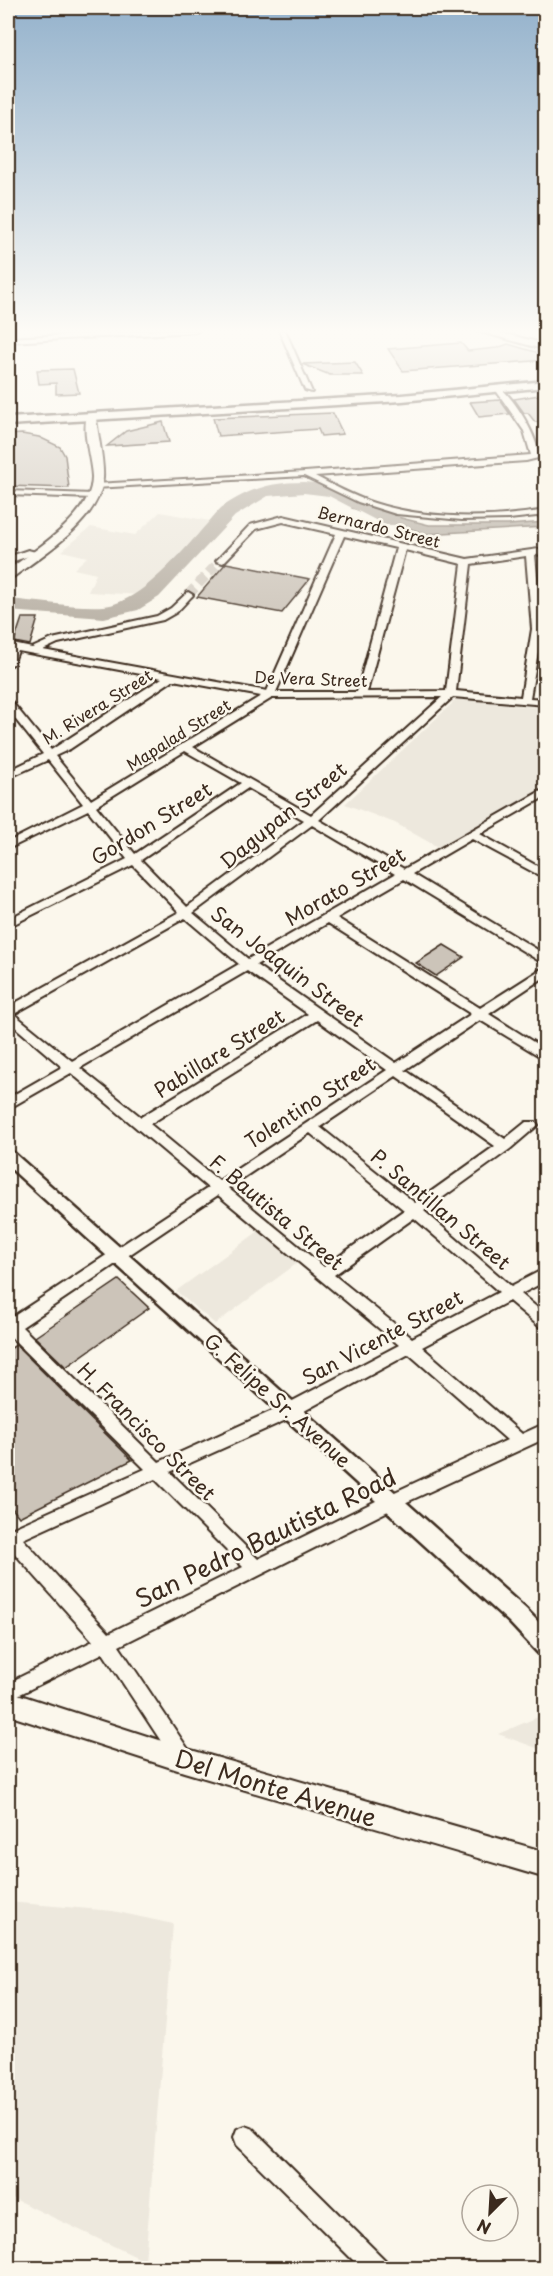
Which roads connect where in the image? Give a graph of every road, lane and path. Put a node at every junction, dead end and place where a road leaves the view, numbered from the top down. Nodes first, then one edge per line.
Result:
1 (87, 436) edge
2 (532, 436) edge
3 (305, 474) junction
4 (94, 491) junction
5 (8, 493) edge
6 (546, 512) edge
7 (341, 532) junction
8 (401, 547) junction
9 (546, 551) edge
10 (530, 552) junction
11 (39, 554) junction
12 (8, 560) edge
13 (220, 561) tunnel mouth
14 (466, 562) junction
15 (8, 576) edge
16 (188, 595) tunnel mouth
17 (11, 647) edge
18 (35, 650) junction
19 (8, 664) edge
20 (170, 677) junction
21 (451, 694) junction
22 (270, 695) junction
23 (361, 695) junction
24 (525, 700) junction
25 (546, 702) edge
26 (8, 704) edge
27 (186, 747) junction
28 (49, 755) junction
29 (8, 775) edge
30 (248, 783) junction
31 (546, 791) edge
32 (91, 804) junction
33 (312, 820) junction
34 (472, 834) junction
35 (8, 846) edge
36 (134, 860) junction
37 (404, 874) junction
38 (546, 876) edge
39 (186, 913) junction
40 (329, 918) junction
41 (8, 923) edge
42 (546, 961) edge
43 (247, 965) junction
44 (546, 970) edge
45 (8, 1013) edge
46 (317, 1014) junction
47 (480, 1014) junction
48 (546, 1056) edge
49 (71, 1067) junction
50 (396, 1070) junction
51 (8, 1104) edge
52 (140, 1124) junction
53 (531, 1125) dead end
54 (310, 1126) junction
55 (506, 1146) junction
56 (8, 1157) edge
57 (218, 1188) junction
58 (414, 1210) junction
59 (116, 1255) junction
60 (546, 1274) edge
61 (323, 1275) junction
62 (510, 1293) junction
63 (546, 1324) edge
64 (8, 1325) edge
65 (410, 1346) junction
66 (289, 1411) junction
67 (546, 1430) edge
68 (519, 1441) junction
69 (157, 1470) junction
70 (390, 1502) junction
71 (8, 1537) edge
72 (257, 1569) junction
73 (106, 1642) junction
74 (546, 1646) edge
75 (8, 1692) edge
76 (8, 1702) edge
77 (184, 1760) junction
78 (546, 1865) edge
79 (245, 2137) dead end
80 (377, 2268) edge

1 - 4 main road
2 - 3 street
3 - 4 street
3 - 6 street
4 - 5 street
4 - 11 main road
7 - 8 street, Bernardo Street
7 - 13 street, Bernardo Street
7 - 22 street
8 - 14 street, Bernardo Street
8 - 23 street
9 - 10 street, Bernardo Street
10 - 14 street, Bernardo Street
10 - 24 street
11 - 12 street
11 - 15 main road
14 - 21 street
16 - 18 street
17 - 18 street, De Vera Street
17 - 19 street
18 - 20 street, De Vera Street
20 - 22 street, De Vera Street
20 - 28 street, M. Rivera Street
21 - 23 street, De Vera Street
21 - 24 street, De Vera Street
21 - 33 street, Dagupan Street
22 - 23 street, De Vera Street
22 - 27 street, Mapalad Street
24 - 25 street, De Vera Street
26 - 28 street, San Joaquin Street
27 - 30 street
27 - 32 street, Mapalad Street
28 - 29 street, M. Rivera Street
28 - 32 street, San Joaquin Street
30 - 33 street
30 - 36 street, Gordon Street
31 - 34 street, Morato Street
32 - 35 street, Mapalad Street
32 - 36 street, San Joaquin Street
33 - 37 street
33 - 39 street, Dagupan Street
34 - 37 street, Morato Street
34 - 38 street
36 - 39 street, San Joaquin Street
36 - 41 street, Gordon Street
37 - 40 street, Morato Street
37 - 42 street
39 - 43 street, San Joaquin Street
39 - 45 street, Dagupan Street
40 - 43 street, Morato Street
40 - 47 street
43 - 46 street, San Joaquin Street
43 - 49 street, Morato Street
44 - 47 street, Tolentino Street
45 - 49 street, F. Bautista Street
46 - 50 street, San Joaquin Street
46 - 52 street, Pabillare Street
47 - 48 street
47 - 50 street, Tolentino Street
49 - 51 street, Morato Street
49 - 52 street, F. Bautista Street
50 - 54 street, Tolentino Street
50 - 55 street, San Joaquin Street
52 - 57 street, F. Bautista Street
53 - 55 street
54 - 57 street, Tolentino Street
54 - 58 street, P. Santillan Street
55 - 58 street
56 - 59 street, G. Felipe Sr. Avenue
57 - 59 street, Tolentino Street
57 - 61 street, F. Bautista Street
58 - 61 street
58 - 62 street, P. Santillan Street
59 - 64 street, Tolentino Street
59 - 66 street, G. Felipe Sr. Avenue
60 - 62 street, San Vicente Street
61 - 65 street, F. Bautista Street
62 - 63 street, P. Santillan Street
62 - 65 street, San Vicente Street
64 - 69 street, H. Francisco Street
65 - 66 street, San Vicente Street
65 - 68 street, F. Bautista Street
66 - 69 street, San Vicente Street
66 - 70 street, G. Felipe Sr. Avenue
67 - 68 street, San Pedro Bautista Road
68 - 70 street, San Pedro Bautista Road
69 - 71 street, San Vicente Street
69 - 72 street, H. Francisco Street
70 - 72 street, San Pedro Bautista Road
70 - 74 street, G. Felipe Sr. Avenue
71 - 73 street
72 - 73 street, San Pedro Bautista Road
73 - 75 street, San Pedro Bautista Road
73 - 77 street
76 - 77 main road, Del Monte Avenue
77 - 78 main road, Del Monte Avenue
79 - 80 street

